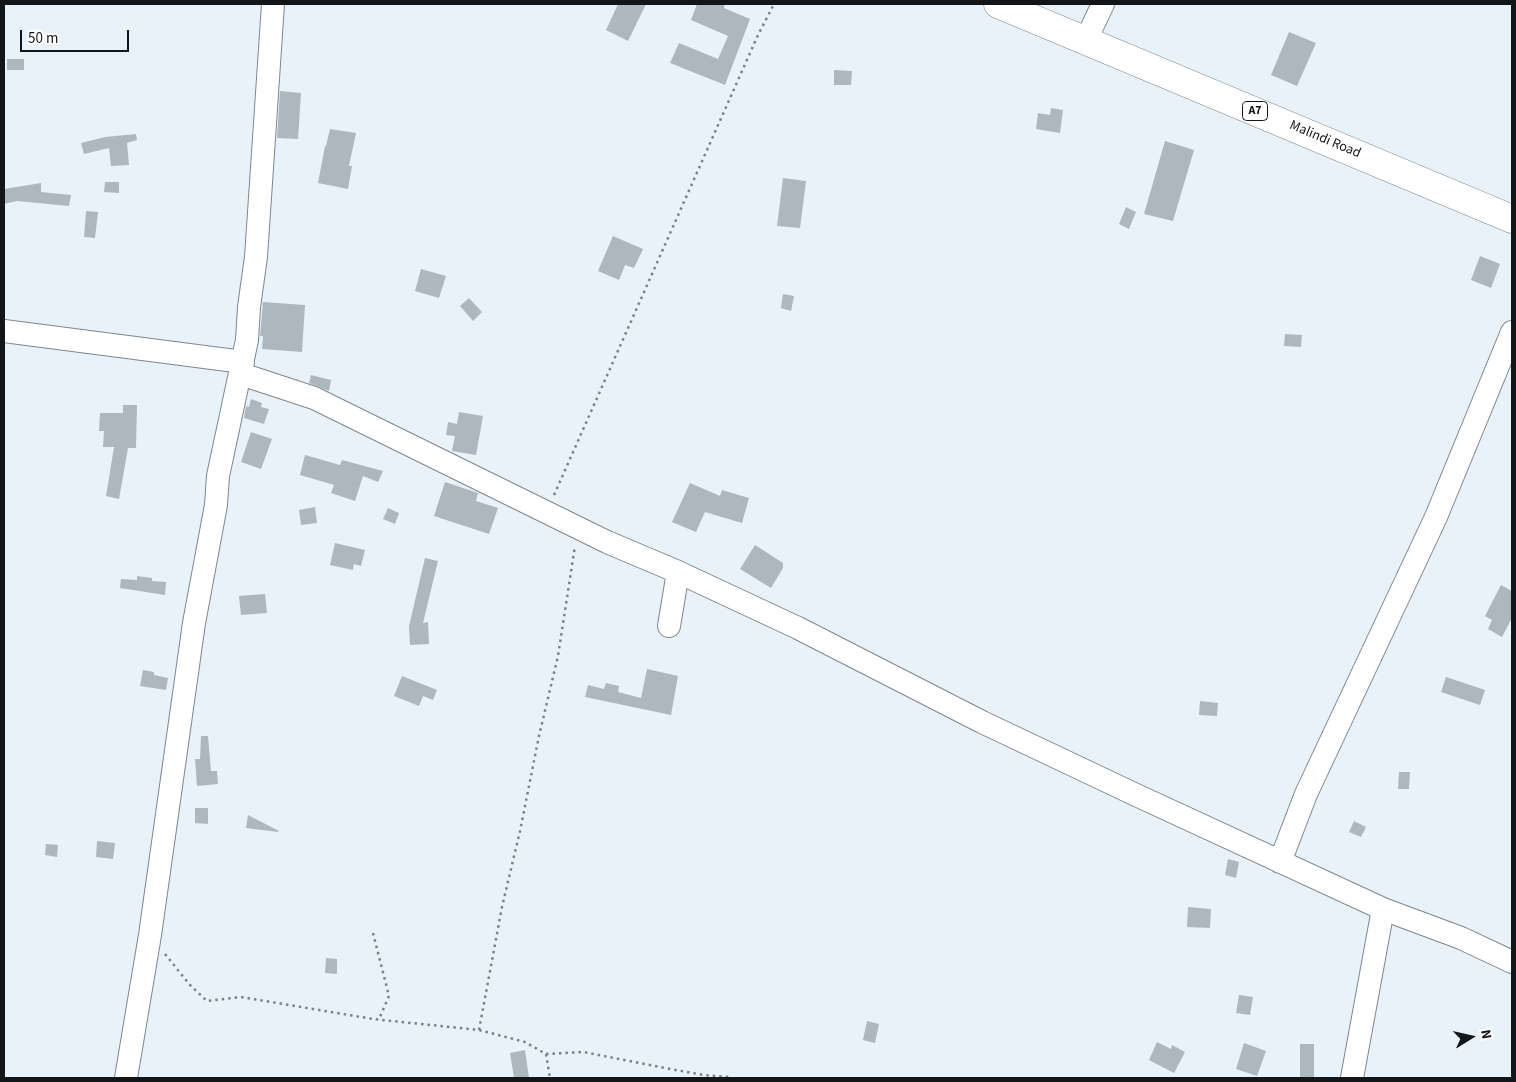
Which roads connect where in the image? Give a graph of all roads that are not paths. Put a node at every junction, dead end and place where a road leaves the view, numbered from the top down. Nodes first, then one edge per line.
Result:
1 (273, 4) edge
2 (998, 4) edge
3 (1103, 4) edge
4 (1086, 40) junction
5 (1512, 219) edge
6 (4, 331) edge
7 (1512, 332) edge
8 (242, 368) junction
9 (678, 572) junction
10 (668, 626) dead end
11 (1280, 862) junction
12 (1383, 909) junction
13 (1512, 962) edge
14 (126, 1078) edge
15 (1352, 1078) edge

1 - 8 street
2 - 4 highway, Malindi Road / A7
3 - 4 street
4 - 5 highway, Malindi Road / A7
6 - 8 street
7 - 11 street
8 - 9 street
8 - 14 street
9 - 10 street
9 - 11 street
11 - 12 street
12 - 13 street
12 - 15 street

